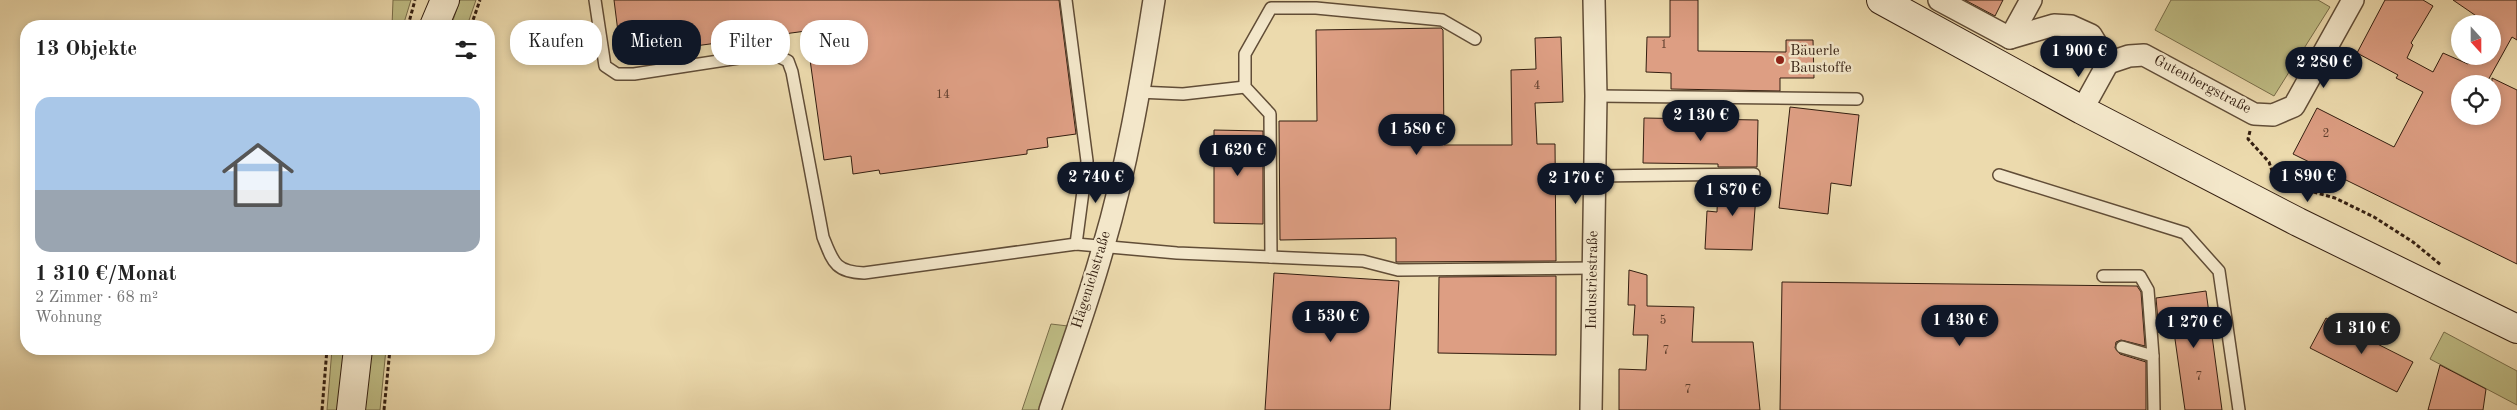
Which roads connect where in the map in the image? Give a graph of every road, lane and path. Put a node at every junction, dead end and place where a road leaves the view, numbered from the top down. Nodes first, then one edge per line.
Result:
1 (414, 0) edge
2 (445, 0) edge
3 (480, 0) edge
4 (595, 0) edge
5 (1066, 0) edge
6 (1154, 0) edge
7 (1594, 0) edge
8 (1881, 0) edge
9 (1939, 0) edge
10 (2031, 0) edge
11 (2353, 0) edge
12 (409, 20) edge
13 (437, 20) edge
14 (473, 20) edge
15 (2010, 38) junction
16 (1475, 39) dead end
17 (2108, 63) junction
18 (1245, 87) junction
19 (1138, 92) junction
20 (1596, 96) junction
21 (1857, 99) dead end
22 (2082, 110) junction
23 (2254, 114) junction
24 (1754, 174) dead end
25 (1594, 176) junction
26 (1999, 176) dead end
27 (1076, 244) junction
28 (1104, 248) junction
29 (1271, 257) junction
30 (2443, 267) dead end
31 (1592, 268) junction
32 (2103, 276) dead end
33 (2517, 329) edge
34 (2122, 347) dead end
35 (327, 355) edge
36 (357, 355) edge
37 (389, 355) edge
38 (2154, 356) junction
39 (322, 410) edge
40 (351, 410) edge
41 (384, 410) edge
42 (1050, 410) edge
43 (1591, 410) edge
44 (2154, 410) edge
45 (2239, 410) edge

1 - 12 path
2 - 13 main road
3 - 14 path
4 - 27 lane
5 - 27 lane
6 - 19 street, Hägenichstraße
7 - 20 street, Industriestraße
8 - 22 main road
9 - 15 street
10 - 15 street
11 - 23 street, Gutenbergstraße
15 - 17 street
16 - 18 lane
17 - 22 street
17 - 23 street, Gutenbergstraße
18 - 19 lane
18 - 29 lane
19 - 28 street, Hägenichstraße
20 - 21 lane
20 - 25 street, Industriestraße
22 - 33 main road
23 - 30 path
24 - 25 lane
25 - 31 street, Industriestraße
26 - 45 lane
27 - 28 lane
28 - 29 lane
28 - 42 street, Hägenichstraße
29 - 31 lane
31 - 43 street, Industriestraße
32 - 38 lane
34 - 38 lane
35 - 39 path
36 - 40 main road
37 - 41 path
38 - 44 lane

